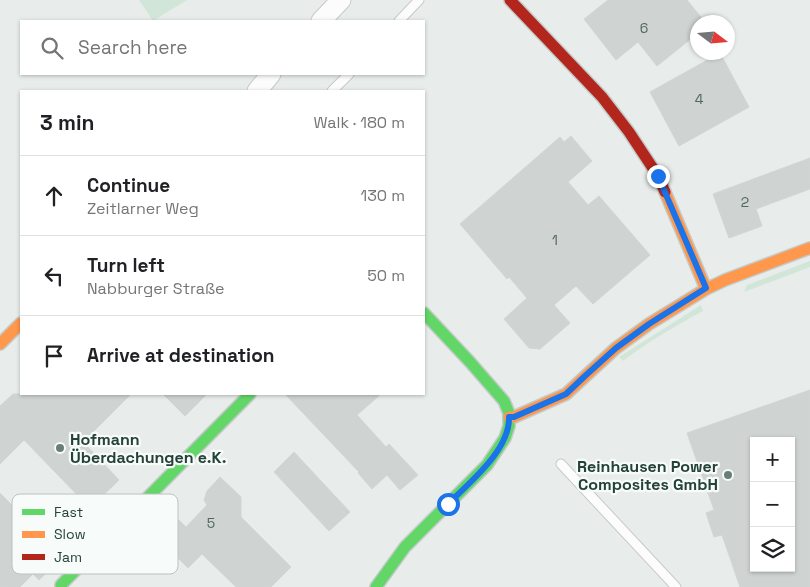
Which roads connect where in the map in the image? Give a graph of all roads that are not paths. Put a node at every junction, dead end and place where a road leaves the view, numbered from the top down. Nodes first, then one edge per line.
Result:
1 (340, 0) edge
2 (419, 0) edge
3 (510, 0) edge
4 (322, 20) edge
5 (400, 20) edge
6 (270, 75) edge
7 (348, 75) edge
8 (258, 90) edge
9 (333, 90) edge
10 (810, 248) edge
11 (706, 288) junction
12 (425, 314) edge
13 (20, 324) edge
14 (0, 344) edge
15 (249, 395) edge
16 (509, 417) junction
17 (561, 464) dead end
18 (151, 494) edge
19 (72, 574) edge
20 (61, 585) dead end
21 (376, 587) edge
22 (676, 587) edge

1 - 4 street
2 - 5 lane
3 - 11 street
6 - 8 street
7 - 9 lane
10 - 11 street
11 - 16 street
12 - 16 street
13 - 14 street
15 - 18 street
16 - 21 street
17 - 22 lane
19 - 20 street

